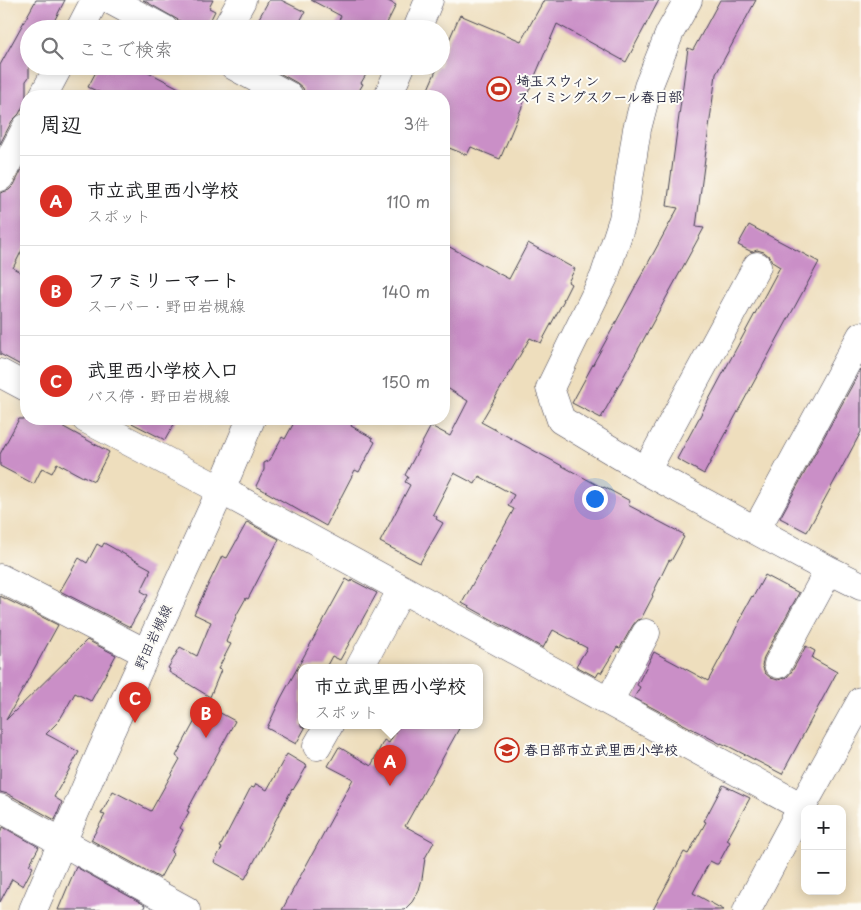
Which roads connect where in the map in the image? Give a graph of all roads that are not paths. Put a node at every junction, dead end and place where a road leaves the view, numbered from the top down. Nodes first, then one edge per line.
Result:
1 (95, 0) edge
2 (110, 0) edge
3 (242, 0) edge
4 (429, 0) edge
5 (688, 0) edge
6 (85, 20) edge
7 (147, 20) edge
8 (231, 20) edge
9 (421, 20) edge
10 (55, 75) edge
11 (250, 75) edge
12 (397, 75) edge
13 (46, 90) edge
14 (278, 90) edge
15 (391, 90) edge
16 (20, 139) edge
17 (0, 177) edge
18 (757, 266) dead end
19 (861, 336) edge
20 (0, 373) edge
21 (20, 384) edge
22 (97, 425) edge
23 (248, 425) edge
24 (646, 471) junction
25 (221, 490) junction
26 (756, 530) junction
27 (829, 570) junction
28 (0, 578) edge
29 (860, 584) edge
30 (402, 589) junction
31 (646, 633) dead end
32 (146, 653) junction
33 (362, 664) edge
34 (778, 664) dead end
35 (609, 701) junction
36 (861, 701) edge
37 (801, 805) edge
38 (803, 805) edge
39 (0, 808) edge
40 (801, 808) edge
41 (62, 843) junction
42 (33, 910) edge
43 (186, 910) edge
44 (747, 910) edge

1 - 6 street
2 - 7 street
3 - 8 street
4 - 9 street
5 - 24 street
10 - 13 street
11 - 14 street
12 - 15 street
16 - 17 street
18 - 24 street
19 - 26 street
20 - 21 street
22 - 25 street
23 - 25 street, 野田岩槻線
24 - 26 street
25 - 30 street
25 - 32 street, 野田岩槻線
26 - 27 street
27 - 29 street
27 - 34 street
28 - 32 street
30 - 33 street
30 - 35 street
31 - 35 street
32 - 41 street, 野田岩槻線
35 - 37 street
36 - 38 street
39 - 41 street
40 - 44 street
41 - 42 street, 野田岩槻線
41 - 43 street

